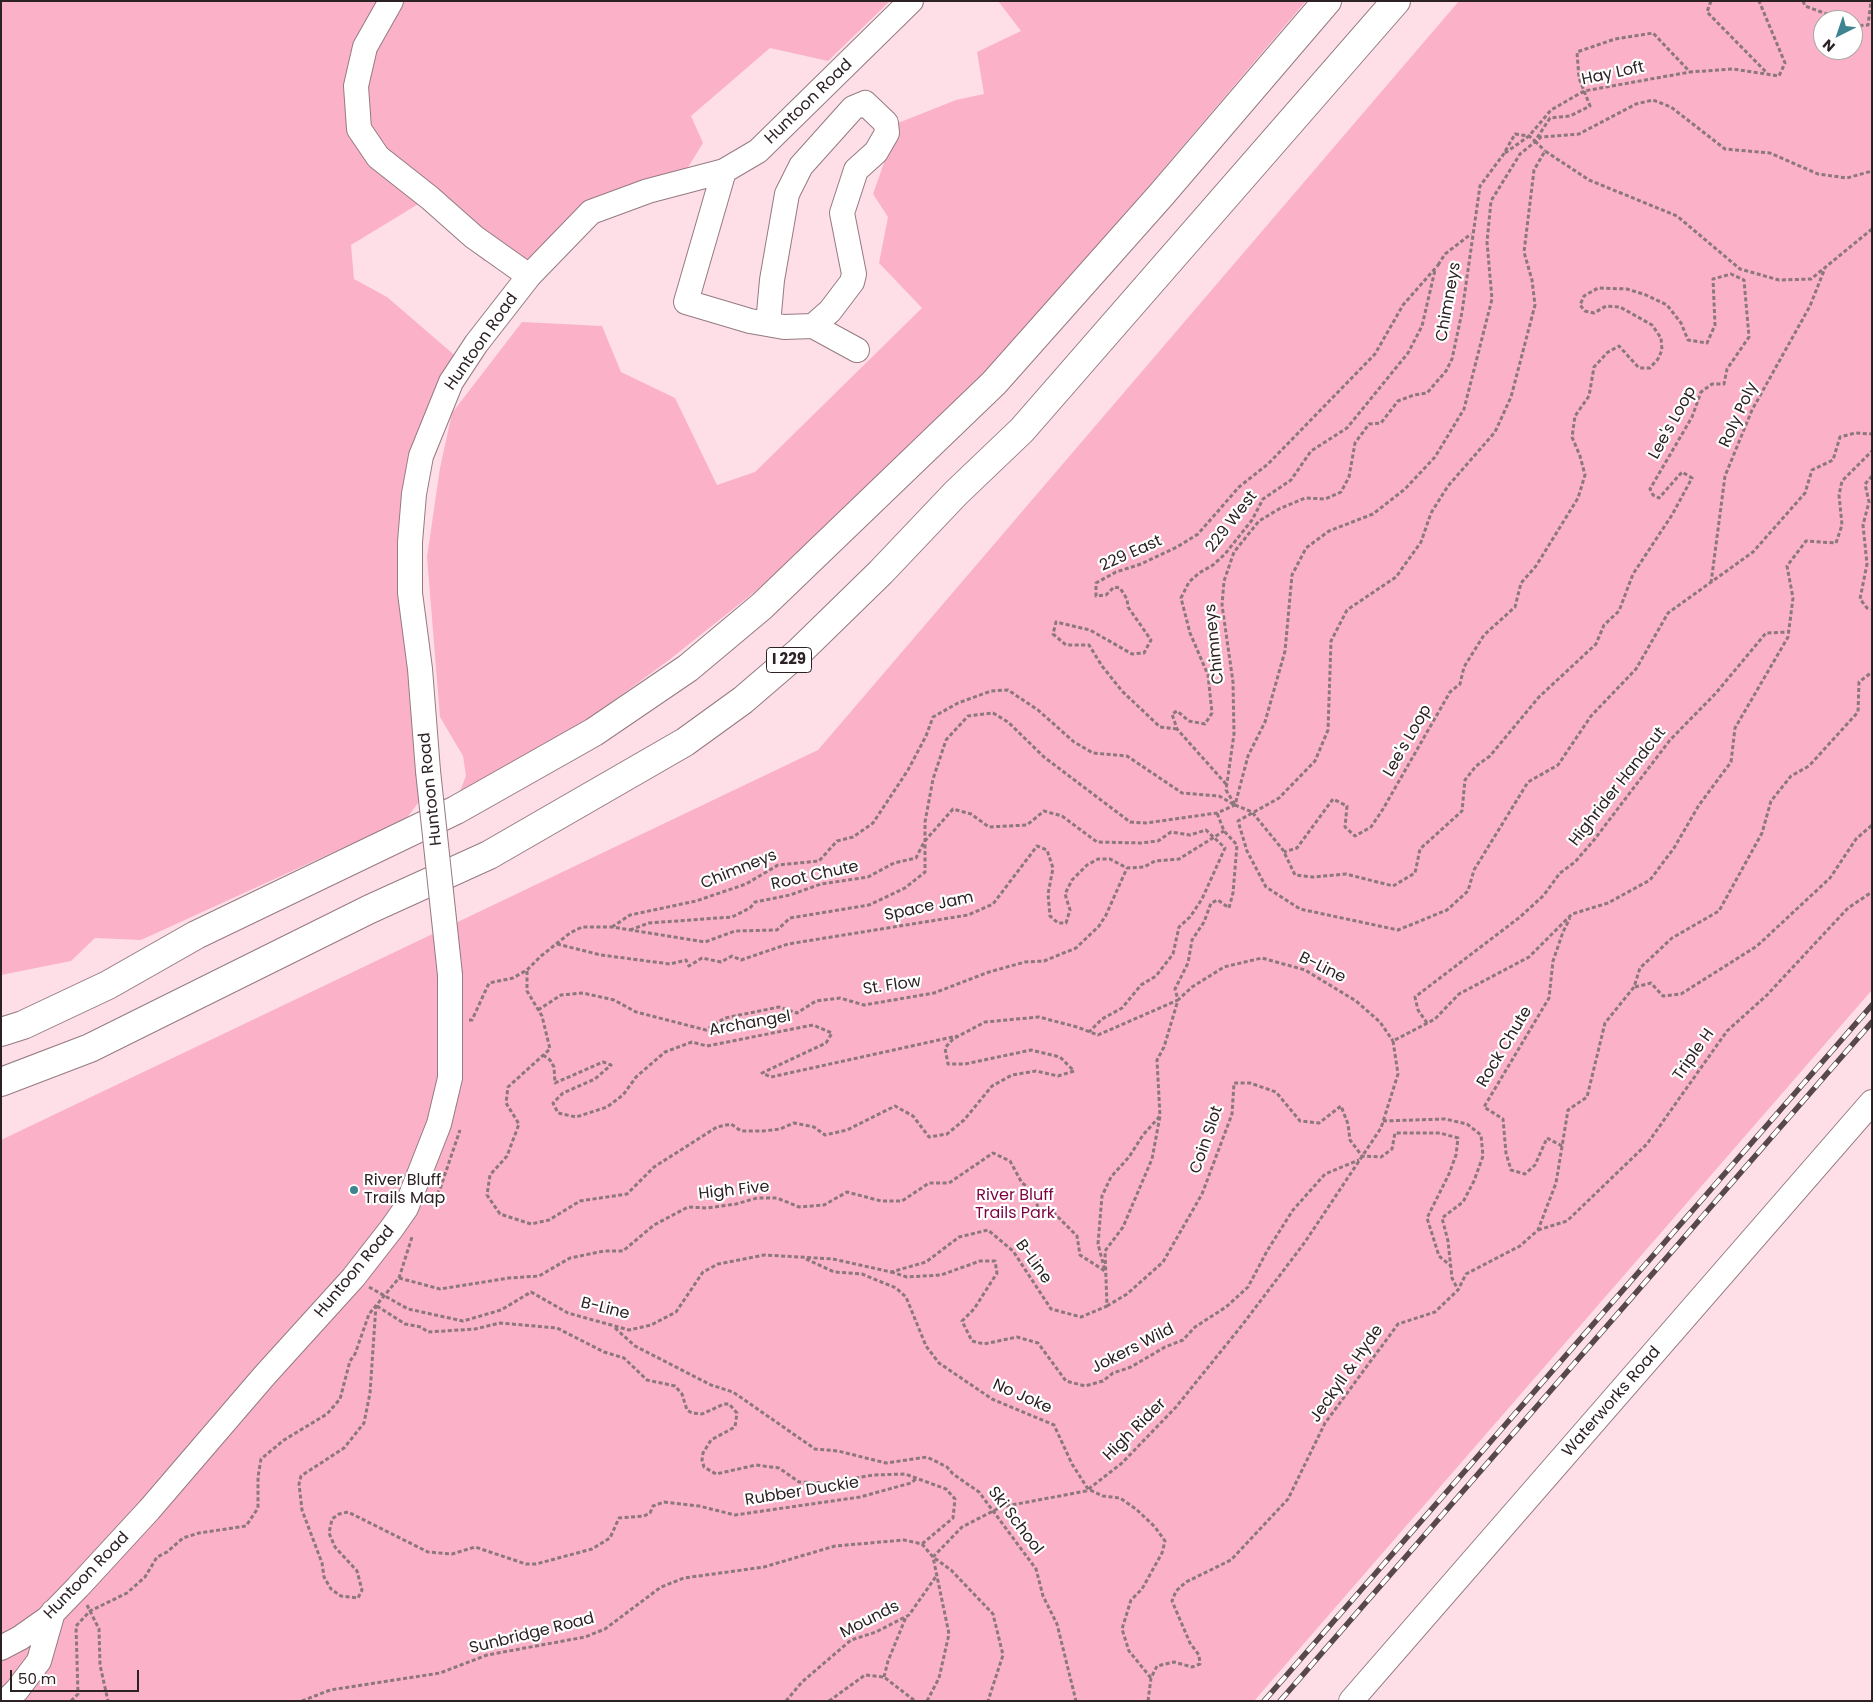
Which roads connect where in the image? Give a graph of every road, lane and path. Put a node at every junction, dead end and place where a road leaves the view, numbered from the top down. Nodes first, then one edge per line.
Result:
1 (392, 1) edge
2 (911, 1) edge
3 (1327, 1) edge
4 (1396, 1) edge
5 (1711, 1) edge
6 (1759, 1) edge
7 (1803, 1) edge
8 (1871, 1) edge
9 (1816, 10) edge
10 (1863, 25) edge
11 (1690, 72) junction
12 (1768, 73) junction
13 (1584, 91) junction
14 (1529, 136) junction
15 (1535, 141) junction
16 (1545, 150) junction
17 (1503, 155) junction
18 (724, 171) junction
19 (1872, 171) edge
20 (1872, 229) edge
21 (1472, 234) junction
22 (1439, 264) junction
23 (1739, 268) junction
24 (1826, 268) junction
25 (529, 276) junction
26 (1738, 277) junction
27 (768, 324) junction
28 (813, 326) junction
29 (856, 350) dead end
30 (1872, 434) edge
31 (1872, 451) edge
32 (1872, 476) edge
33 (1711, 584) junction
34 (1872, 609) edge
35 (1788, 632) junction
36 (1872, 672) edge
37 (1177, 729) junction
38 (1227, 784) junction
39 (1236, 805) junction
40 (1252, 812) junction
41 (1218, 813) junction
42 (1872, 825) edge
43 (1224, 831) junction
44 (1215, 838) junction
45 (924, 842) junction
46 (1284, 852) junction
47 (1127, 868) junction
48 (1872, 892) edge
49 (1572, 914) junction
50 (612, 927) junction
51 (630, 930) junction
52 (556, 944) junction
53 (527, 970) junction
54 (1634, 987) junction
55 (1178, 1000) junction
56 (538, 1010) junction
57 (1427, 1023) junction
58 (451, 1025) junction
59 (1, 1032) edge
60 (1089, 1032) junction
61 (960, 1035) junction
62 (1393, 1041) junction
63 (542, 1055) junction
64 (1, 1082) edge
65 (1872, 1102) edge
66 (1160, 1116) junction
67 (1383, 1121) junction
68 (1562, 1146) junction
69 (1362, 1156) junction
70 (1359, 1160) junction
71 (1538, 1230) junction
72 (803, 1257) junction
73 (1451, 1266) junction
74 (1105, 1271) junction
75 (890, 1272) junction
76 (399, 1278) dead end
77 (1458, 1290) junction
78 (376, 1305) junction
79 (1107, 1306) junction
80 (612, 1326) junction
81 (917, 1478) junction
82 (1088, 1489) junction
83 (992, 1512) junction
84 (922, 1544) junction
85 (933, 1557) junction
86 (937, 1575) junction
87 (78, 1586) junction
88 (54, 1612) junction
89 (90, 1612) junction
90 (906, 1616) junction
91 (1, 1648) edge
92 (884, 1677) junction
93 (1151, 1678) junction
94 (913, 1700) edge
95 (6, 1701) edge
96 (71, 1701) edge
97 (108, 1701) edge
98 (302, 1701) edge
99 (786, 1701) edge
100 (829, 1701) edge
101 (928, 1701) edge
102 (988, 1701) edge
103 (1076, 1701) edge
104 (1148, 1701) edge
105 (1351, 1701) edge

1 - 25 street
2 - 18 street, Huntoon Road
3 - 59 highway
4 - 64 highway, I 229
5 - 12 path
6 - 12 path
7 - 9 path
8 - 10 path
11 - 12 path
11 - 13 path, Hay Loft
11 - 13 path
13 - 14 path, Hay Loft
13 - 15 path
14 - 15 path
14 - 17 path, Hay Loft
14 - 17 path, Chimneys
15 - 16 path
15 - 19 path
15 - 39 path
16 - 23 path
16 - 40 path
17 - 21 path, Chimneys
18 - 25 street, Huntoon Road
18 - 27 street
20 - 24 path
21 - 22 path, 229 West
21 - 38 path, Chimneys
22 - 37 path, 229 West
22 - 37 path, 229 East
23 - 24 path
23 - 26 path
24 - 33 path, Roly Poly
25 - 58 street, Huntoon Road, bridge
26 - 46 path, Lee's Loop
26 - 46 path, Lee's Loop
27 - 28 street
27 - 28 street
28 - 29 street
30 - 33 path
31 - 35 path
32 - 34 path
33 - 40 path
35 - 49 path
35 - 57 path, Highrider Handcut
36 - 54 path, Jeckyll & Hyde
37 - 38 path
38 - 39 path
39 - 40 path, Lee's Loop
39 - 41 path
39 - 50 path, Chimneys
40 - 46 path, Lee's Loop
41 - 43 path
41 - 45 path
42 - 54 path
43 - 44 path
43 - 55 path
44 - 45 path, Root Chute
44 - 47 path
44 - 60 path
45 - 51 path, Root Chute
45 - 51 path
47 - 52 path, Space Jam
47 - 56 path, St. Flow
48 - 71 path, Triple H
49 - 57 path
49 - 68 path, Rock Chute
50 - 51 path
50 - 52 path
52 - 53 path
53 - 56 path
53 - 58 path
54 - 68 path, Jeckyll & Hyde
55 - 60 path
55 - 62 path, B-Line
55 - 66 path
56 - 63 path
57 - 62 path
58 - 87 street, Huntoon Road
60 - 61 path
61 - 63 path, Archangel
61 - 63 path
62 - 67 path, High Rider
65 - 105 street, Waterworks Road
66 - 74 path
66 - 74 path
67 - 69 path, High Rider
67 - 73 path
68 - 71 path, Jeckyll & Hyde
69 - 70 path, High Rider
69 - 73 path
69 - 79 path, Coin Slot
70 - 75 path, Jokers Wild
70 - 82 path, High Rider
71 - 77 path, Jeckyll & Hyde
72 - 75 path, B-Line
72 - 80 path, B-Line
72 - 82 path, No Joke
73 - 77 path
74 - 76 path, High Five
74 - 79 path
75 - 79 path, B-Line
77 - 93 path, Jeckyll & Hyde
78 - 80 path, B-Line
78 - 81 path
78 - 81 path, Rubber Duckie
78 - 89 path
80 - 83 path, Ski School
81 - 84 path
82 - 83 path, High Rider
82 - 93 path
83 - 85 path, High Rider
83 - 103 path, Ski School
84 - 85 path
84 - 98 path, Sunbridge Road
85 - 86 path
85 - 102 path
86 - 90 path, Mounds
86 - 101 path
87 - 88 street, Huntoon Road
87 - 89 path
88 - 91 street, Huntoon Road
88 - 95 street
89 - 96 path
89 - 97 path
90 - 92 path
90 - 99 path, Mounds
92 - 94 path
92 - 100 path
93 - 104 path

